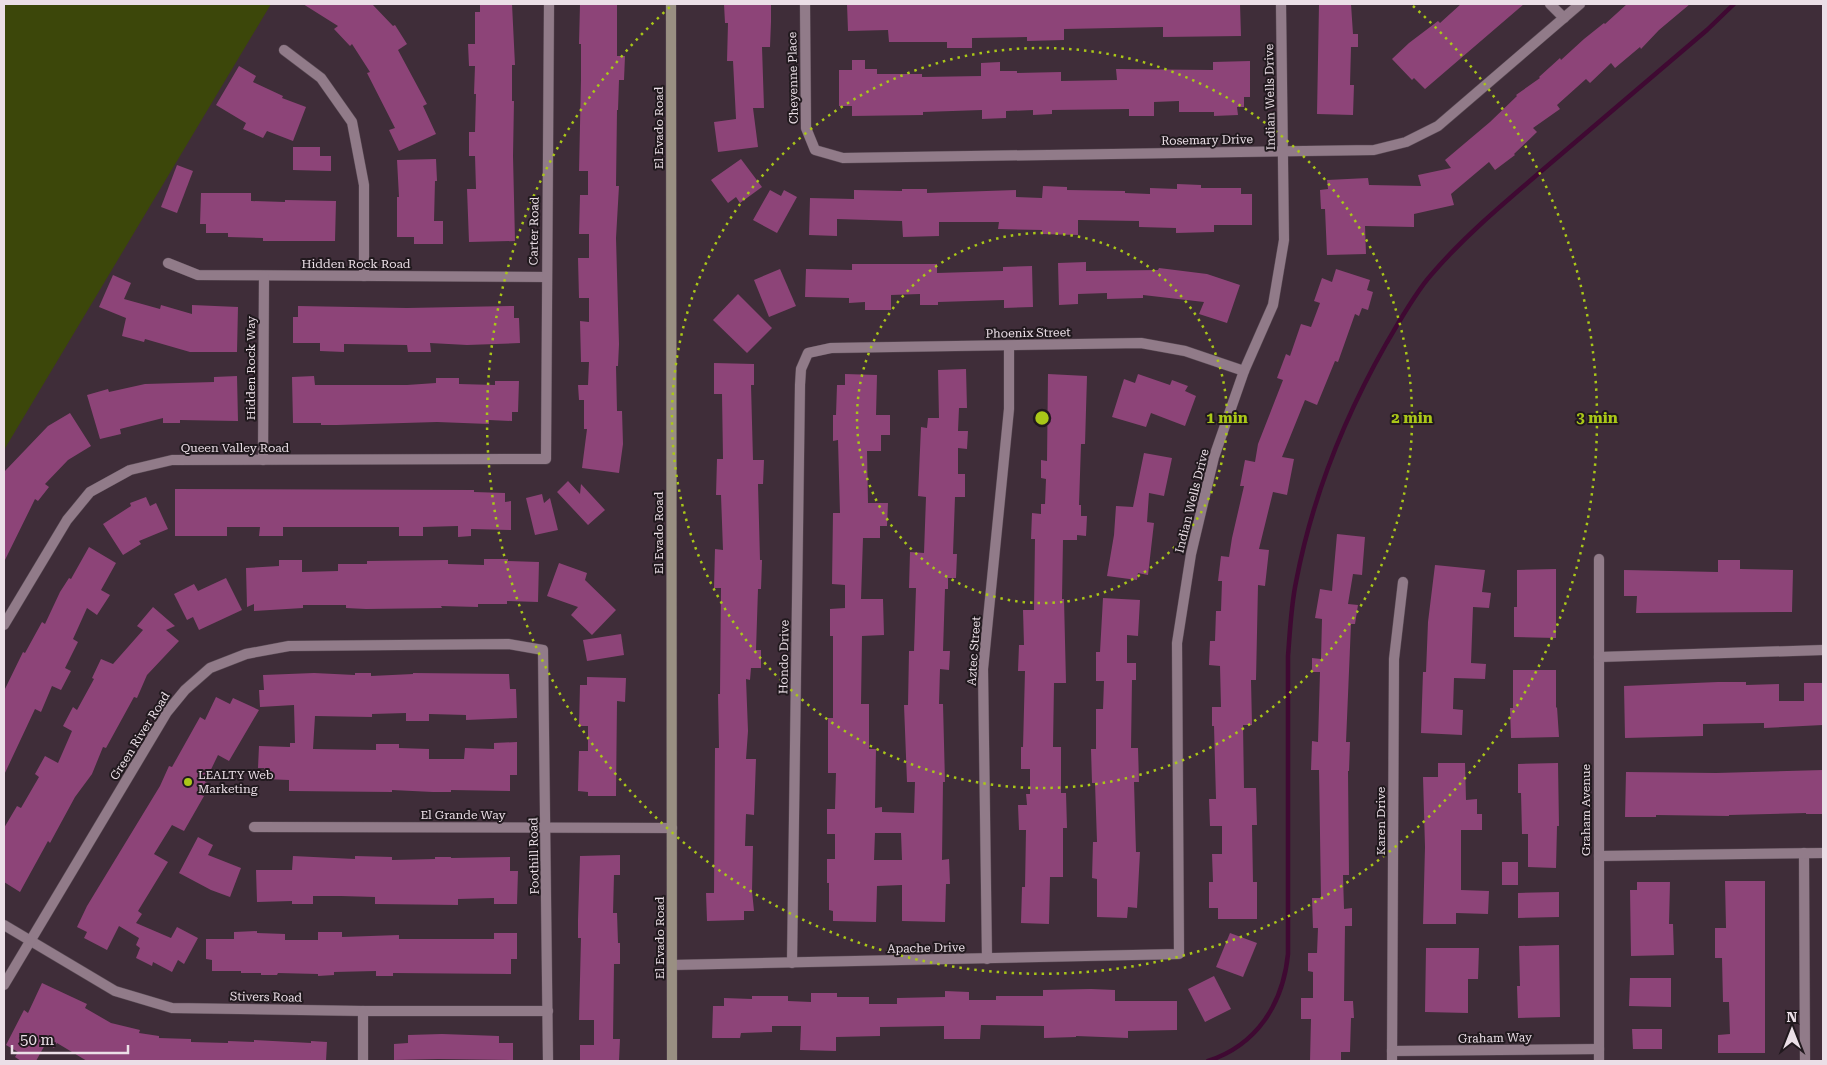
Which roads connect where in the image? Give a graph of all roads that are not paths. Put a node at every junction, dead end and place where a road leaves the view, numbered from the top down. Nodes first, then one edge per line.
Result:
1 (549, 4) edge
2 (671, 4) edge
3 (805, 4) edge
4 (1281, 4) edge
5 (1550, 4) edge
6 (1580, 4) edge
7 (1564, 18) junction
8 (284, 50) dead end
9 (815, 150) joint
10 (1283, 152) junction
11 (168, 263) dead end
12 (264, 276) junction
13 (364, 276) junction
14 (546, 277) junction
15 (1009, 346) junction
16 (808, 354) joint
17 (1244, 372) junction
18 (546, 459) joint
19 (263, 460) junction
20 (1599, 559) dead end
21 (1403, 582) dead end
22 (4, 625) edge
23 (544, 650) joint
24 (1823, 650) edge
25 (1599, 657) junction
26 (254, 827) dead end
27 (546, 828) junction
28 (672, 828) junction
29 (1804, 853) junction
30 (1823, 853) edge
31 (1599, 856) junction
32 (4, 925) edge
33 (30, 941) junction
34 (1180, 954) joint
35 (987, 959) junction
36 (792, 963) junction
37 (672, 965) junction
38 (4, 985) edge
39 (363, 1011) junction
40 (548, 1011) junction
41 (1599, 1049) junction
42 (1392, 1056) edge
43 (363, 1061) edge
44 (548, 1061) edge
45 (672, 1061) edge
46 (1599, 1061) edge
47 (1805, 1061) edge

1 - 14 street, Carter Road
2 - 28 main road, El Evado Road
3 - 9 street, Cheyenne Place
4 - 10 street, Indian Wells Drive
5 - 7 street
6 - 7 street, Rosemary Drive
7 - 10 street, Rosemary Drive
8 - 13 street
9 - 10 street, Rosemary Drive
10 - 17 street, Indian Wells Drive
11 - 12 street, Hidden Rock Road
12 - 13 street, Hidden Rock Road
12 - 19 street, Hidden Rock Way
13 - 14 street, Hidden Rock Road
14 - 18 street, Carter Road
15 - 16 street, Phoenix Street
15 - 17 street, Phoenix Street
15 - 35 street, Aztec Street
16 - 36 street, Hondo Drive
17 - 34 street, Indian Wells Drive
18 - 19 street, Queen Valley Road
19 - 22 street, Queen Valley Road
20 - 25 street, Graham Avenue
21 - 42 street, Karen Drive
23 - 27 street, Foothill Road
23 - 33 street, Green River Road
24 - 25 street
25 - 31 street, Graham Avenue
26 - 27 street, El Grande Way
27 - 28 street, El Grande Way
27 - 40 street, Foothill Road
28 - 37 main road, El Evado Road
29 - 30 street
29 - 31 street
29 - 47 street
31 - 41 street, Graham Avenue
32 - 33 street, Stivers Road
33 - 38 street, Green River Road
33 - 39 street, Stivers Road
34 - 35 street, Apache Drive
35 - 36 street, Apache Drive
36 - 37 street, Apache Drive
37 - 45 main road, El Evado Road
39 - 40 street, Stivers Road
39 - 43 street
40 - 44 street, Foothill Road
41 - 42 street, Graham Way
41 - 46 street, Graham Avenue

